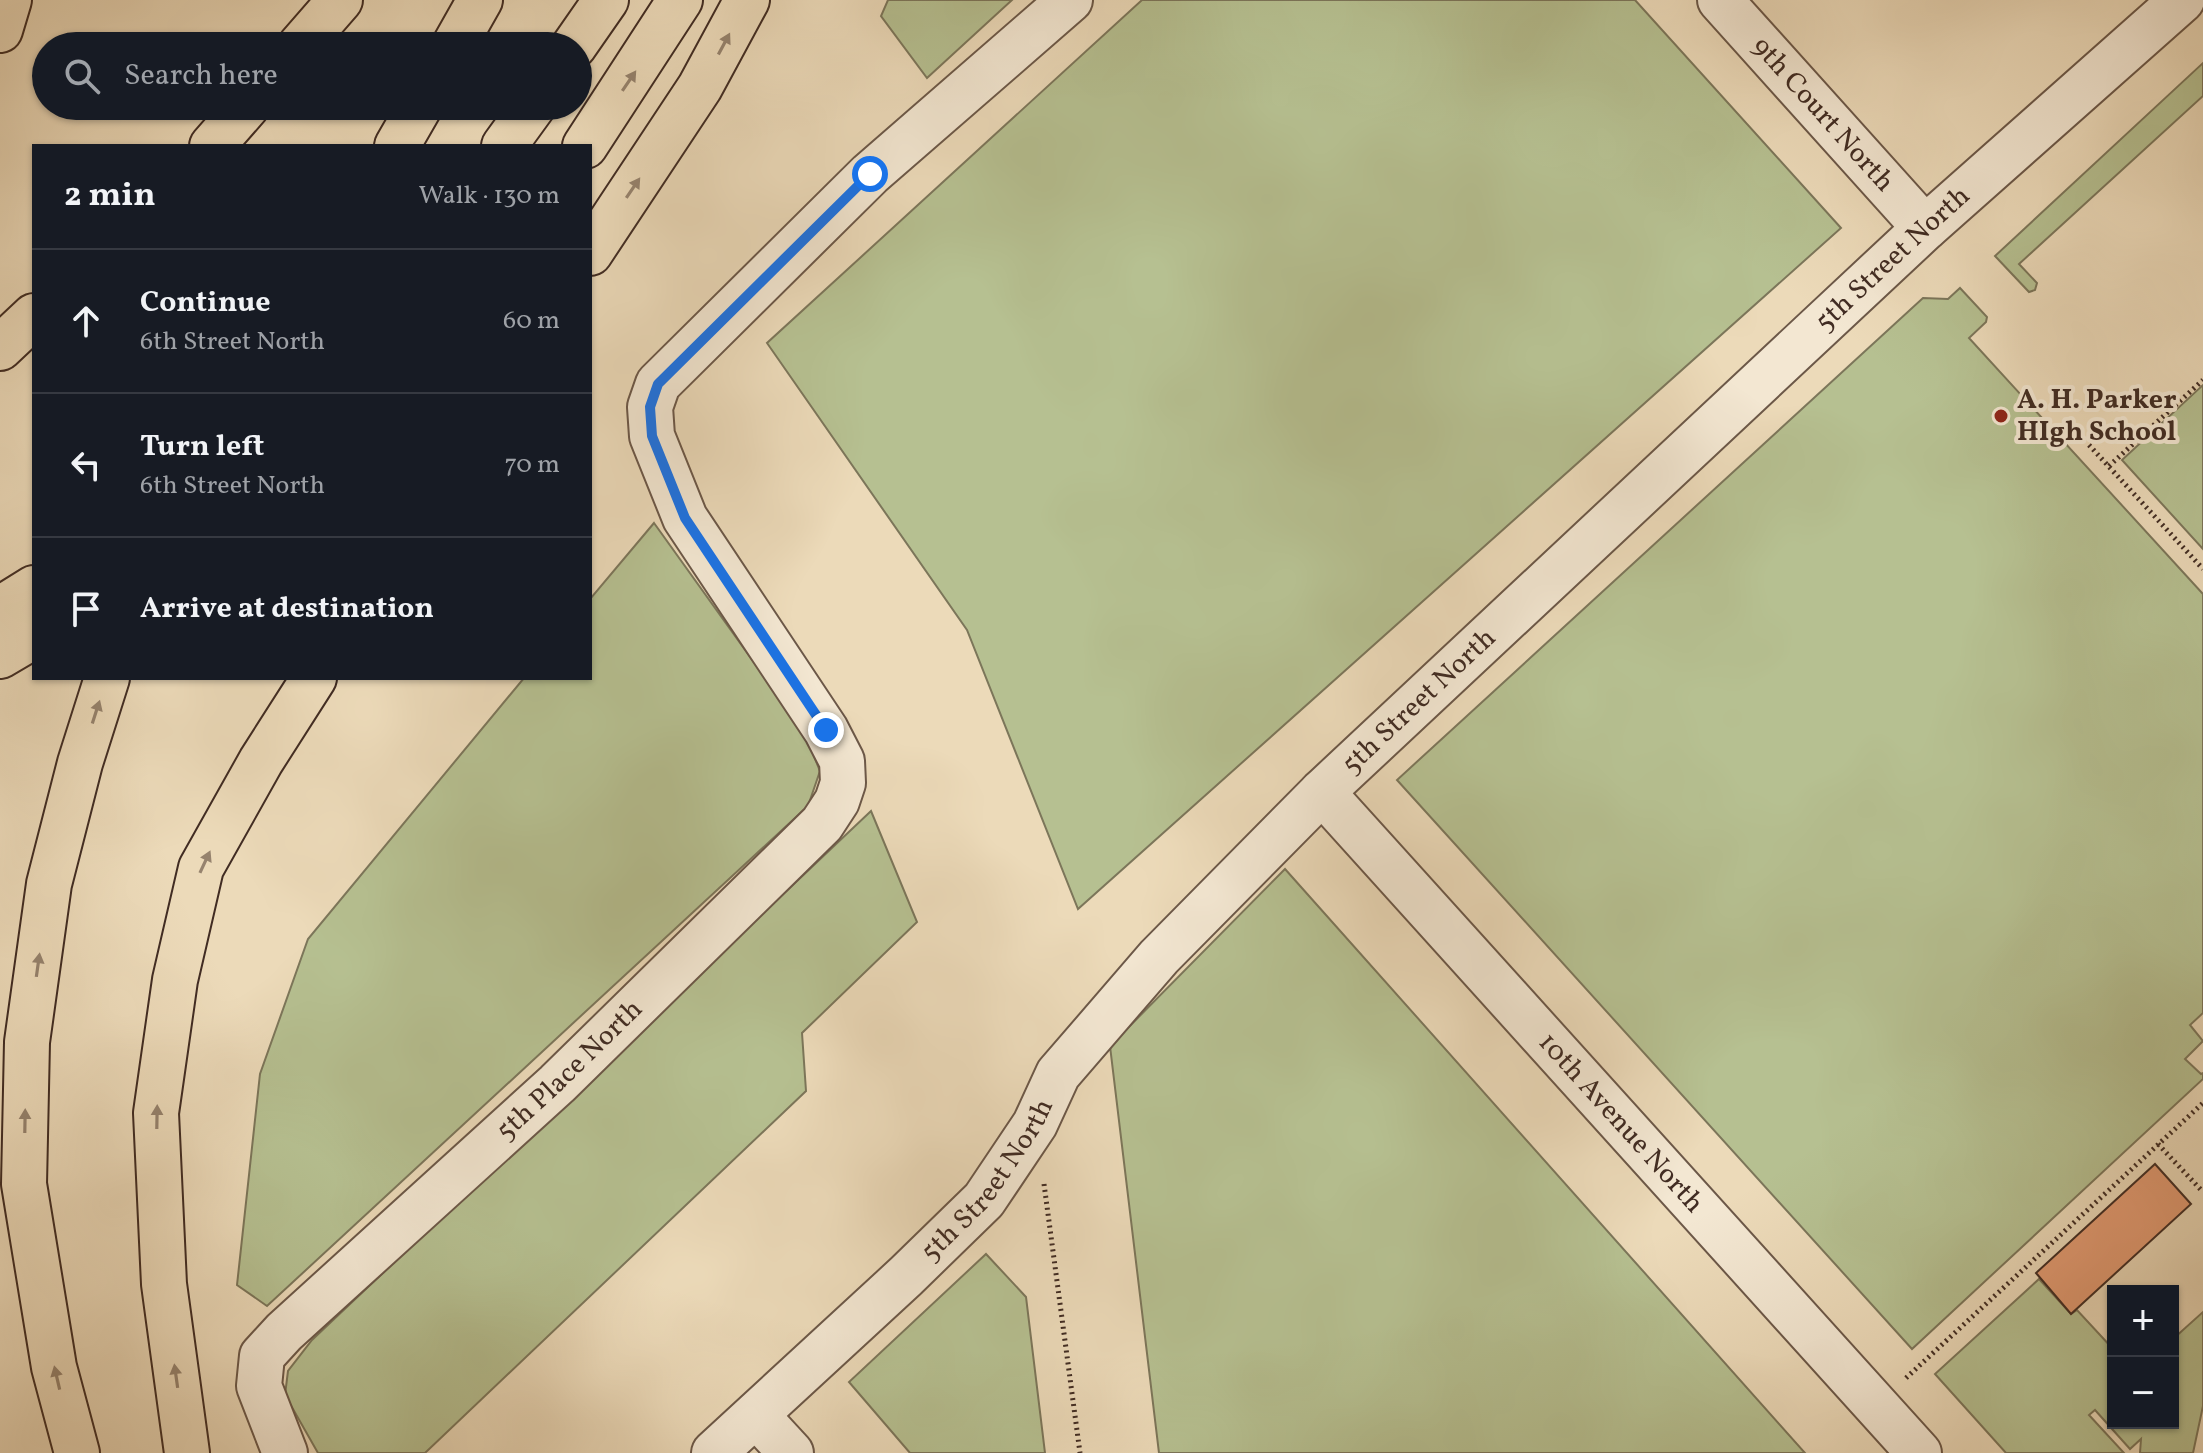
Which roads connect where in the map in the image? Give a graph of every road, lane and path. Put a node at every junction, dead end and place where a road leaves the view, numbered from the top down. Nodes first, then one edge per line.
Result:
1 (9, 0) edge
2 (340, 0) edge
3 (480, 0) edge
4 (606, 0) edge
5 (680, 0) edge
6 (747, 0) edge
7 (1070, 0) edge
8 (1720, 0) edge
9 (2182, 0) edge
10 (0, 30) edge
11 (312, 32) edge
12 (462, 32) edge
13 (584, 32) edge
14 (235, 120) edge
15 (412, 120) edge
16 (523, 120) edge
17 (214, 144) edge
18 (398, 144) edge
19 (505, 144) edge
20 (586, 144) edge
21 (1925, 228) junction
22 (592, 250) edge
23 (2203, 380) edge
24 (2089, 445) dead end
25 (2109, 466) junction
26 (2203, 569) edge
27 (32, 589) edge
28 (0, 609) edge
29 (32, 637) edge
30 (0, 656) edge
31 (106, 680) edge
32 (313, 680) edge
33 (1322, 792) junction
34 (2203, 1103) edge
35 (1035, 1124) junction
36 (2158, 1144) junction
37 (2203, 1192) edge
38 (1875, 1406) junction
39 (756, 1415) junction
40 (77, 1453) edge
41 (187, 1453) edge
42 (285, 1453) edge
43 (714, 1453) edge
44 (791, 1453) edge
45 (1080, 1453) edge
46 (1919, 1453) edge

1 - 10 highway
2 - 11 highway
3 - 12 highway
4 - 13 highway
20 -> 5 highway
22 -> 6 highway
7 - 42 street, 5th Place North
8 - 21 street, 9th Court North
9 - 21 street, 5th Street North
14 - 17 highway
15 - 18 highway
16 - 19 highway
21 - 33 street, 5th Street North
23 - 25 path
24 - 25 path
25 - 26 path
27 - 28 highway
29 - 30 highway
40 -> 31 highway
41 -> 32 highway
33 - 35 street, 5th Street North
33 - 38 street, 10th Avenue North
34 - 36 path
35 - 39 street, 5th Street North
35 - 45 path
36 - 37 path
36 - 38 path
38 - 46 street, 10th Avenue North
39 - 43 street, 5th Street North
39 - 44 street

